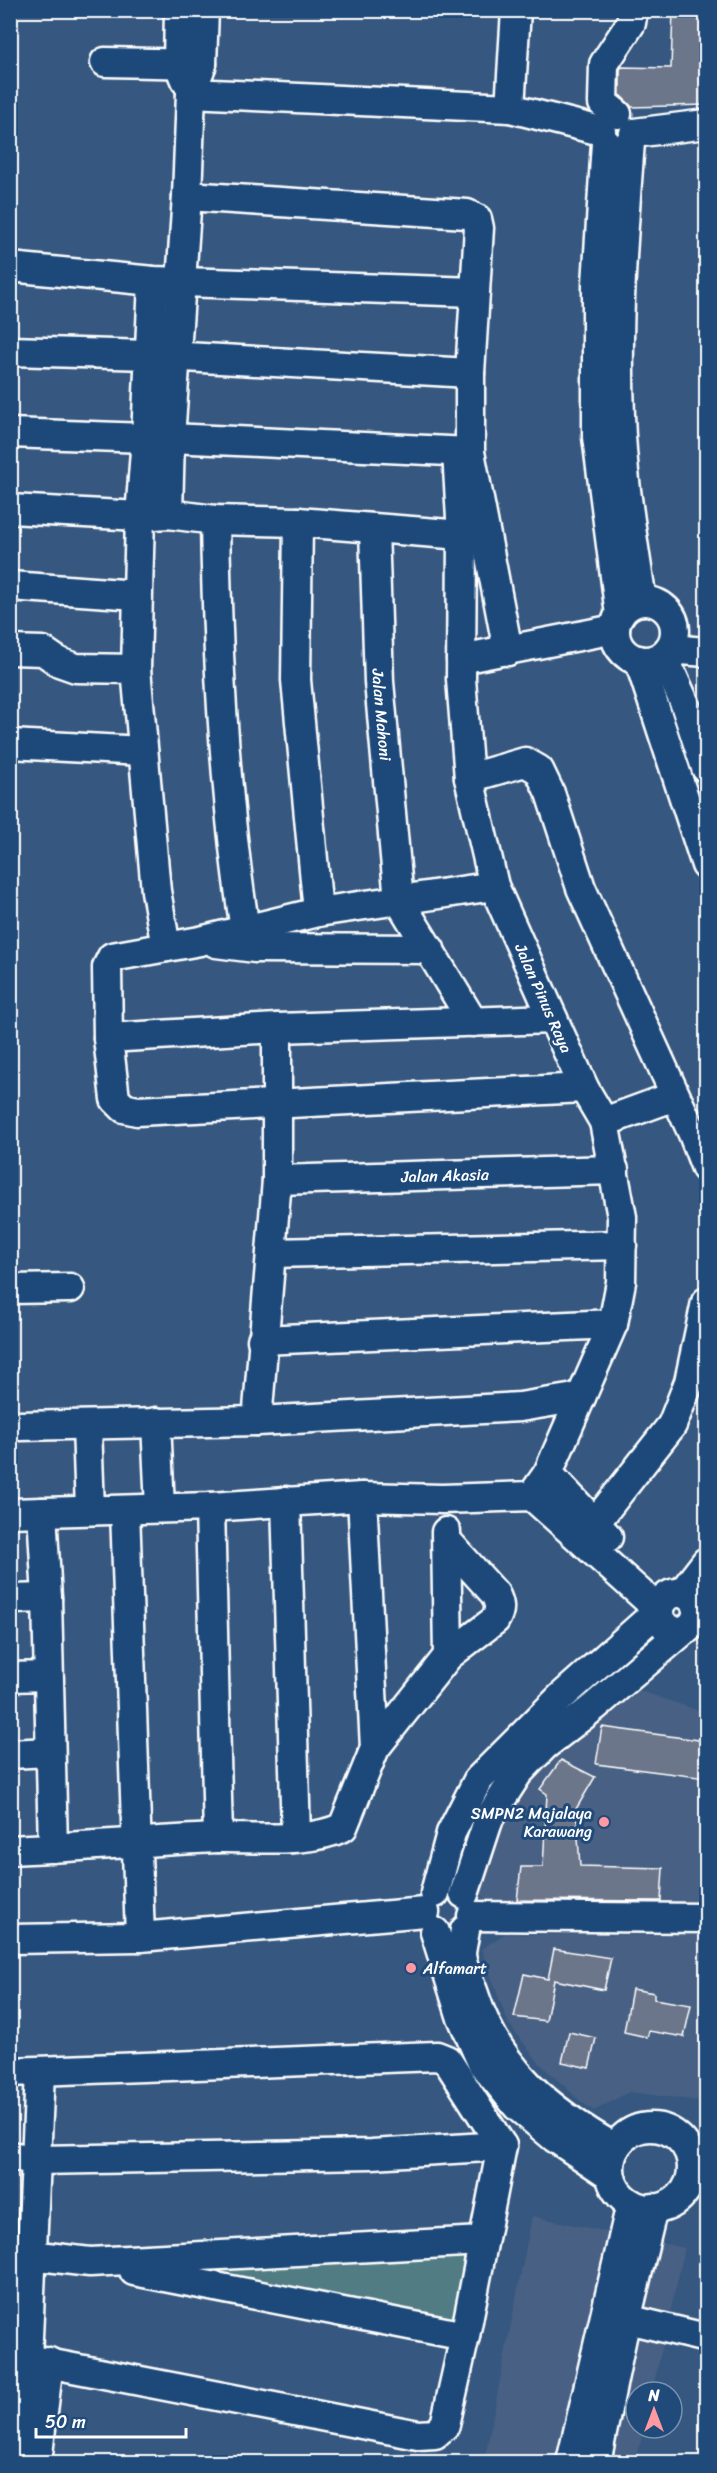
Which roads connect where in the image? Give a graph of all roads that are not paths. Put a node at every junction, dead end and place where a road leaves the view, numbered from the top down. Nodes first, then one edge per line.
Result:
1 (179, 10) edge
2 (204, 10) edge
3 (516, 10) edge
4 (633, 10) edge
5 (105, 62) dead end
6 (190, 64) junction
7 (191, 93) junction
8 (510, 108) junction
9 (706, 124) edge
10 (618, 132) junction
11 (188, 196) junction
12 (10, 267) edge
13 (166, 281) junction
14 (475, 292) junction
15 (10, 351) edge
16 (148, 356) junction
17 (177, 358) junction
18 (470, 373) junction
19 (10, 433) edge
20 (158, 438) junction
21 (464, 452) junction
22 (10, 509) edge
23 (168, 514) junction
24 (140, 516) junction
25 (215, 520) junction
26 (298, 522) junction
27 (374, 529) junction
28 (462, 535) junction
29 (10, 586) edge
30 (137, 595) junction
31 (626, 615) junction
32 (10, 650) edge
33 (508, 651) junction
34 (706, 652) edge
35 (657, 655) junction
36 (461, 659) junction
37 (136, 669) junction
38 (10, 744) edge
39 (143, 751) junction
40 (706, 768) edge
41 (469, 778) junction
42 (706, 865) edge
43 (494, 886) junction
44 (399, 900) junction
45 (318, 912) junction
46 (245, 930) junction
47 (200, 941) junction
48 (166, 947) junction
49 (430, 949) junction
50 (553, 1019) junction
51 (473, 1022) junction
52 (277, 1028) junction
53 (108, 1038) junction
54 (584, 1088) junction
55 (675, 1096) junction
56 (278, 1104) junction
57 (604, 1122) junction
58 (706, 1168) edge
59 (614, 1170) junction
60 (277, 1180) junction
61 (622, 1245) junction
62 (272, 1253) junction
63 (70, 1288) dead end
64 (10, 1289) edge
65 (706, 1302) edge
66 (613, 1324) junction
67 (262, 1340) junction
68 (581, 1397) junction
69 (257, 1421) junction
70 (156, 1422) junction
71 (19, 1426) dead end
72 (87, 1426) junction
73 (540, 1484) junction
74 (362, 1497) junction
75 (442, 1499) junction
76 (286, 1501) junction
77 (210, 1507) junction
78 (160, 1508) junction
79 (90, 1510) junction
80 (124, 1510) junction
81 (42, 1512) junction
82 (10, 1513) edge
83 (595, 1523) junction
84 (447, 1541) junction
85 (706, 1562) edge
86 (47, 1598) junction
87 (10, 1599) edge
88 (670, 1599) junction
89 (695, 1619) edge
90 (448, 1656) junction
91 (48, 1676) junction
92 (10, 1677) edge
93 (375, 1748) junction
94 (49, 1752) junction
95 (10, 1754) edge
96 (296, 1836) junction
97 (218, 1838) junction
98 (137, 1842) junction
99 (53, 1848) junction
100 (10, 1850) edge
101 (432, 1912) junction
102 (467, 1914) junction
103 (706, 1918) edge
104 (140, 1936) junction
105 (10, 1940) edge
106 (10, 2072) edge
107 (40, 2072) junction
108 (502, 2146) junction
109 (699, 2156) edge
110 (24, 2158) edge
111 (612, 2162) junction
112 (697, 2184) edge
113 (642, 2206) junction
114 (483, 2241) junction
115 (30, 2255) junction
116 (90, 2262) junction
117 (627, 2319) junction
118 (465, 2336) junction
119 (706, 2338) edge
120 (38, 2361) junction
121 (23, 2462) edge
122 (571, 2463) edge
123 (596, 2463) edge

1 - 6 street
2 - 6 street
3 - 8 street
4 - 10 street
5 - 6 street
6 - 7 street
7 - 8 street
7 - 11 street
8 - 10 street
9 - 10 street
10 - 31 street
11 - 13 street
11 - 14 street
12 - 13 street
13 - 14 street
13 - 16 street
13 - 17 street
14 - 18 street
15 - 16 street
16 - 17 street
16 - 20 street
17 - 18 street
17 - 20 street
18 - 21 street
19 - 20 street
20 - 21 street
20 - 23 street
20 - 24 street
21 - 28 street, Jalan Pinus Raya
21 - 33 street
22 - 24 street
23 - 24 street
23 - 25 street
24 - 30 street
25 - 26 street
25 - 46 street
26 - 27 street
26 - 45 street
27 - 28 street
27 - 44 street, Jalan Mahoni
28 - 36 street, Jalan Pinus Raya
29 - 30 street
30 - 37 street
31 - 33 street
31 - 35 street
31 - 35 street
32 - 37 street
33 - 36 street
34 - 35 street
35 - 40 street
35 - 42 street
36 - 41 street, Jalan Pinus Raya
37 - 39 street
38 - 39 street
39 - 48 street
41 - 43 street, Jalan Pinus Raya
41 - 55 street
43 - 44 street
43 - 50 street, Jalan Pinus Raya
44 - 45 street
44 - 49 street
45 - 46 street
46 - 47 street
47 - 48 street
47 - 49 street
48 - 53 street
49 - 51 street
50 - 51 street
50 - 54 street, Jalan Pinus Raya
51 - 52 street
52 - 53 street
52 - 56 street
53 - 56 street
54 - 56 street
54 - 57 street, Jalan Pinus Raya
55 - 57 street
55 - 58 street
56 - 60 street
57 - 59 street, Jalan Pinus Raya
59 - 60 street, Jalan Akasia
59 - 61 street, Jalan Pinus Raya
60 - 62 street
61 - 62 street
61 - 66 street, Jalan Pinus Raya
62 - 67 street
63 - 64 street
65 - 83 street
66 - 67 street
66 - 68 street, Jalan Pinus Raya
67 - 69 street
68 - 69 street
68 - 73 street, Jalan Pinus Raya
69 - 70 street
70 - 72 street
70 - 78 street
71 - 72 street
72 - 79 street
73 - 75 street
73 - 83 street
73 - 88 street
74 - 75 street
74 - 76 street
74 - 93 street
75 - 84 street
76 - 77 street
76 - 96 street
77 - 78 street
77 - 97 street
78 - 80 street
79 - 80 street
79 - 81 street
80 - 98 street
81 - 82 street
81 - 86 street
83 - 88 street
84 - 90 street
84 - 90 street
85 - 88 street
86 - 87 street
86 - 91 street
88 - 89 street
88 - 101 street
89 - 102 street
90 - 93 street
91 - 92 street
91 - 94 street
93 - 96 street
94 - 95 street
94 - 99 street
96 - 97 street
97 - 98 street
98 - 99 street
98 - 104 street
99 - 100 street
101 - 102 street
101 - 102 street
101 - 104 street
101 - 111 street
102 - 103 street
102 - 111 street
104 - 105 street
106 - 107 street
107 - 108 street
107 - 110 street
108 - 110 street
108 - 114 street
109 - 111 street
109 - 112 street
110 - 115 street
111 - 113 street
112 - 113 street
113 - 117 street
113 - 122 street
114 - 116 street
114 - 118 street
115 - 116 street
115 - 120 street
116 - 118 street
117 - 119 street
117 - 123 street
118 - 120 street
120 - 121 street

